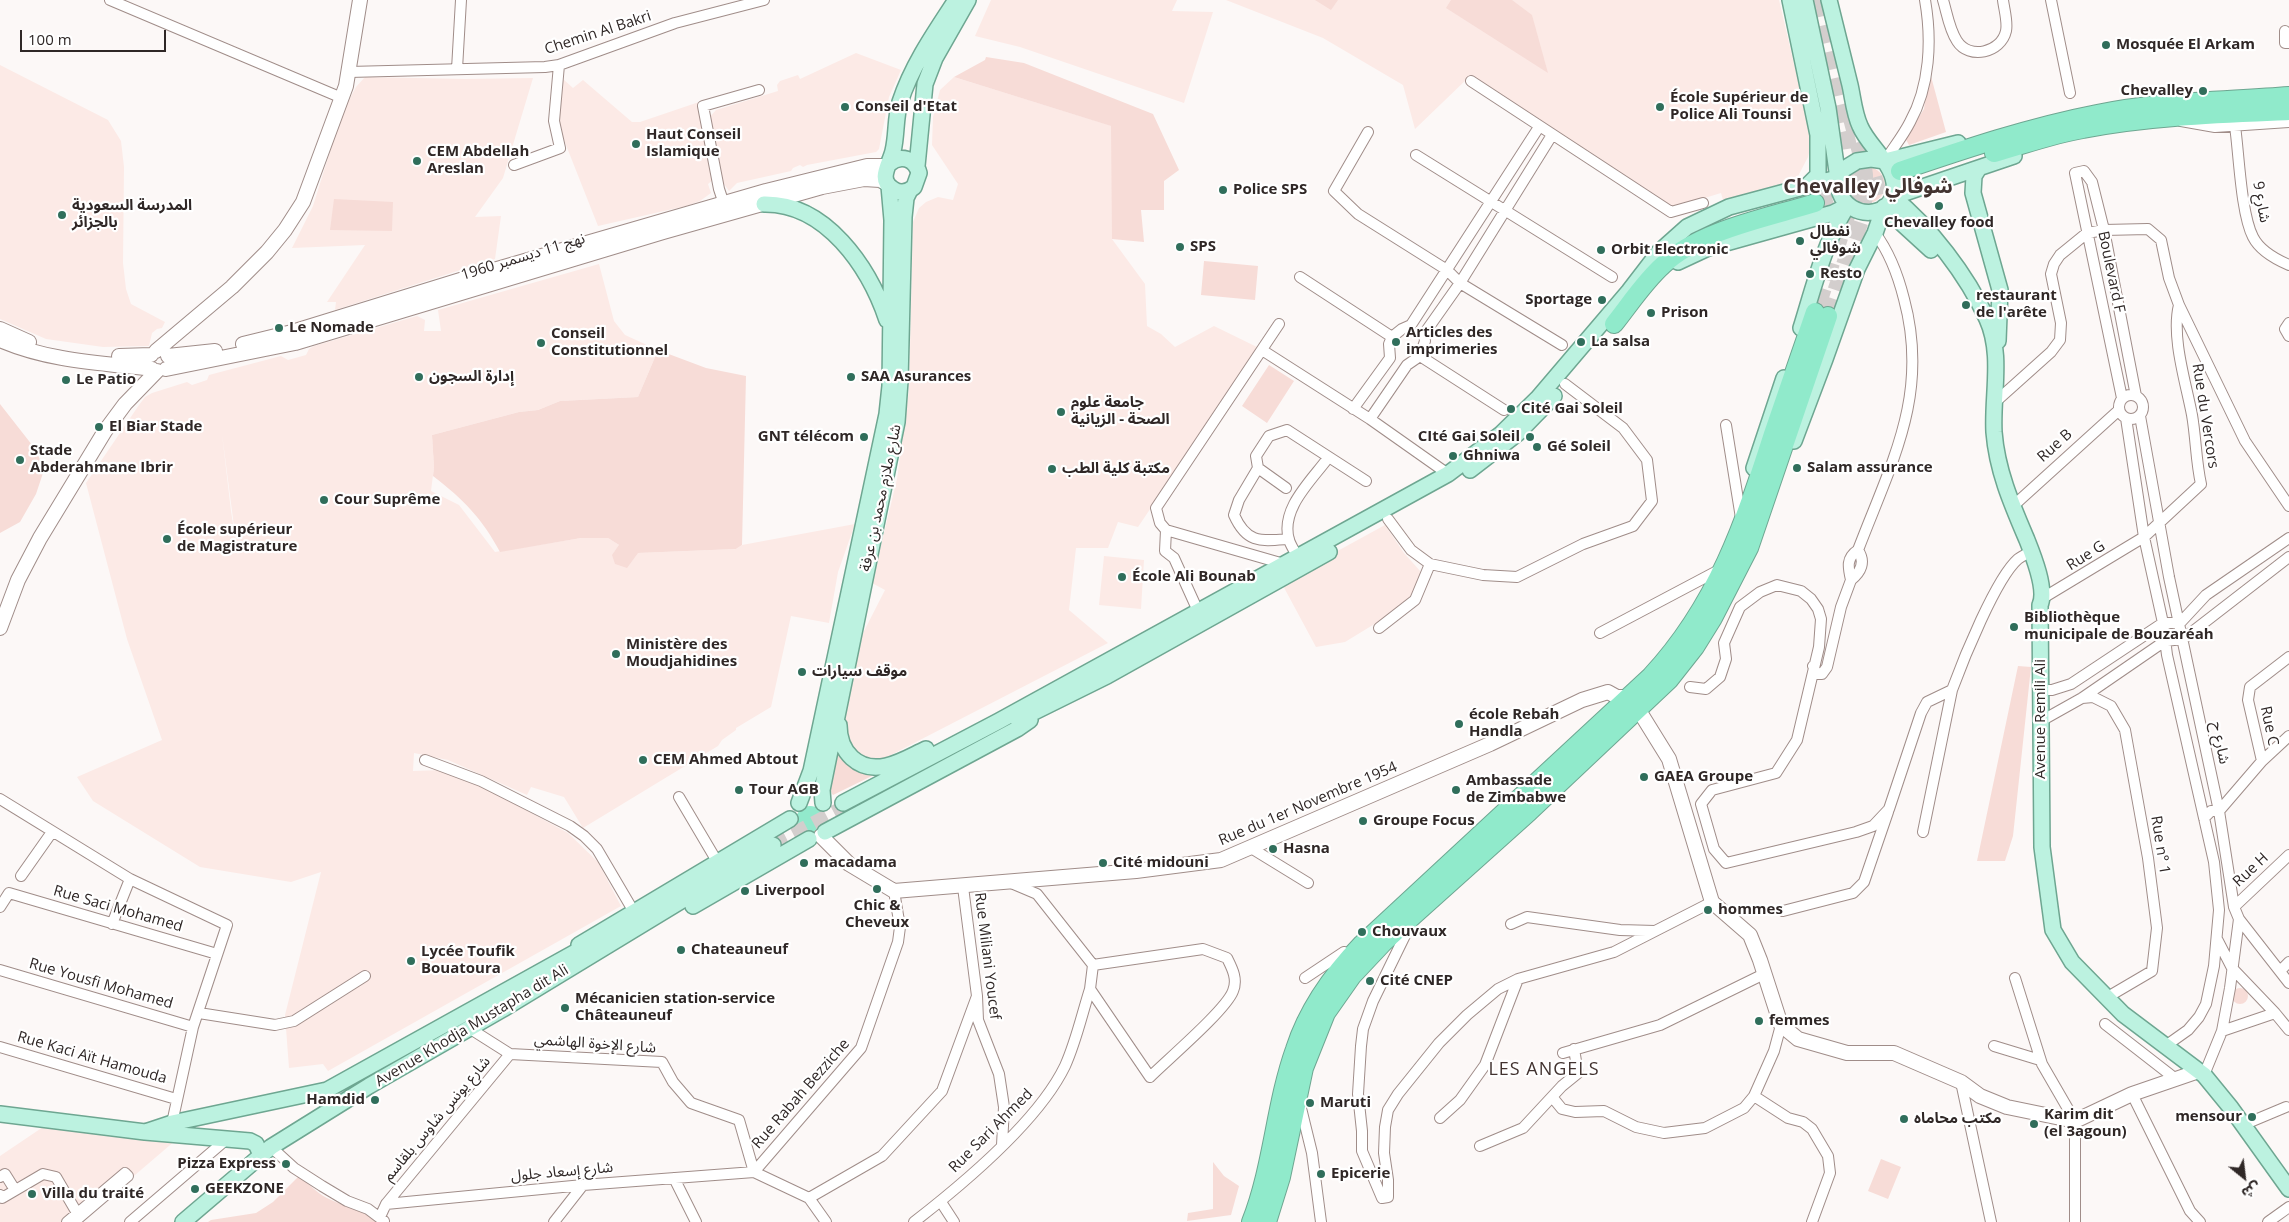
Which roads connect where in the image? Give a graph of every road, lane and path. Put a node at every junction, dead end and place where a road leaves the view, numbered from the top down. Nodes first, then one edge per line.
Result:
1 (110, 0) edge
2 (360, 0) edge
3 (460, 0) edge
4 (764, 0) edge
5 (956, 0) edge
6 (968, 0) edge
7 (1790, 0) edge
8 (1805, 0) edge
9 (1829, 0) edge
10 (1925, 0) edge
11 (1943, 0) edge
12 (2003, 0) edge
13 (2051, 0) edge
14 (2285, 31) dead end
15 (2289, 43) edge
16 (559, 65) junction
17 (457, 69) junction
18 (349, 72) junction
19 (1471, 81) dead end
20 (759, 90) dead end
21 (2070, 93) dead end
22 (2289, 96) edge
23 (342, 98) junction
24 (2289, 110) edge
25 (898, 113) junction
26 (920, 115) junction
27 (2164, 118) junction
28 (2097, 120) junction
29 (2289, 122) edge
30 (2235, 126) junction
31 (1539, 127) junction
32 (1368, 132) dead end
33 (1552, 135) junction
34 (1416, 155) dead end
35 (1891, 163) junction
36 (514, 165) dead end
37 (888, 165) junction
38 (917, 166) junction
39 (1978, 168) junction
40 (1838, 178) junction
41 (888, 185) junction
42 (910, 190) junction
43 (1812, 194) junction
44 (1491, 202) junction
45 (1888, 202) junction
46 (1703, 203) dead end
47 (724, 204) junction
48 (764, 204) junction
49 (1847, 206) junction
50 (1504, 210) junction
51 (1797, 221) junction
52 (1904, 224) junction
53 (2104, 230) junction
54 (1876, 233) junction
55 (2088, 233) junction
56 (1828, 242) junction
57 (2289, 265) edge
58 (1447, 270) junction
59 (1300, 277) dead end
60 (1612, 277) dead end
61 (1460, 283) junction
62 (1971, 290) junction
63 (1629, 291) junction
64 (2179, 305) junction
65 (1822, 314) tunnel mouth
66 (2289, 323) edge
67 (1279, 324) dead end
68 (1614, 324) junction
69 (1411, 325) junction
70 (0, 329) edge
71 (890, 333) junction
72 (1424, 334) junction
73 (2289, 336) edge
74 (1392, 337) junction
75 (0, 340) edge
76 (2197, 342) junction
77 (1562, 345) dead end
78 (1262, 350) junction
79 (2181, 354) junction
80 (1420, 356) junction
81 (1996, 358) junction
82 (157, 362) junction
83 (1565, 384) junction
84 (2136, 396) junction
85 (2122, 398) junction
86 (1994, 404) junction
87 (1353, 409) junction
88 (1504, 410) dead end
89 (2119, 410) junction
90 (2140, 416) junction
91 (2126, 418) junction
92 (1370, 419) junction
93 (1726, 425) dead end
94 (1328, 458) junction
95 (1258, 468) junction
96 (1448, 474) junction
97 (1366, 481) dead end
98 (1286, 488) dead end
99 (2289, 506) edge
100 (2012, 507) junction
101 (1388, 519) junction
102 (1741, 522) junction
103 (2159, 523) junction
104 (1166, 530) junction
105 (2144, 537) junction
106 (2289, 538) edge
107 (1289, 539) junction
108 (1742, 546) junction
109 (2032, 551) junction
110 (2289, 557) edge
111 (1291, 561) junction
112 (1430, 564) junction
113 (1725, 567) junction
114 (2043, 598) junction
115 (1198, 611) junction
116 (2163, 623) junction
117 (2180, 623) junction
118 (0, 628) edge
119 (1379, 628) dead end
120 (1600, 634) dead end
121 (2183, 639) junction
122 (2165, 641) junction
123 (2289, 657) edge
124 (1813, 666) junction
125 (1690, 687) dead end
126 (1952, 690) junction
127 (2040, 690) junction
128 (2082, 698) junction
129 (1046, 701) junction
130 (839, 702) junction
131 (1633, 703) junction
132 (2040, 721) junction
133 (2289, 736) edge
134 (945, 740) junction
135 (425, 760) dead end
136 (2262, 761) junction
137 (2214, 789) junction
138 (2198, 793) junction
139 (679, 797) dead end
140 (0, 799) edge
141 (799, 803) junction
142 (823, 803) junction
143 (844, 805) tunnel mouth
144 (1889, 809) junction
145 (2219, 811) junction
146 (2204, 818) junction
147 (790, 819) junction
148 (52, 832) junction
149 (1922, 832) dead end
150 (819, 836) junction
151 (1251, 848) junction
152 (2289, 855) edge
153 (718, 863) junction
154 (21, 876) dead end
155 (130, 879) junction
156 (1308, 883) dead end
157 (985, 884) junction
158 (962, 887) junction
159 (894, 891) junction
160 (1712, 902) junction
161 (0, 907) edge
162 (2234, 907) junction
163 (1783, 911) dead end
164 (634, 912) junction
165 (1416, 914) junction
166 (2238, 919) junction
167 (112, 924) junction
168 (1511, 924) dead end
169 (1658, 931) junction
170 (2217, 938) junction
171 (1344, 952) dead end
172 (217, 954) junction
173 (589, 956) junction
174 (563, 958) junction
175 (2289, 962) edge
176 (1093, 965) junction
177 (2232, 968) junction
178 (0, 970) edge
179 (2280, 971) junction
180 (1764, 974) junction
181 (365, 976) dead end
182 (1306, 978) dead end
183 (2015, 978) dead end
184 (1518, 979) junction
185 (2289, 983) edge
186 (1090, 989) junction
187 (977, 996) junction
188 (2106, 998) junction
189 (199, 1012) junction
190 (2275, 1013) junction
191 (2105, 1024) dead end
192 (1781, 1025) junction
193 (193, 1027) junction
194 (469, 1028) junction
195 (2289, 1030) edge
196 (2222, 1031) junction
197 (1994, 1046) dead end
198 (0, 1047) edge
199 (2164, 1047) junction
200 (1574, 1049) junction
201 (1563, 1053) dead end
202 (510, 1054) junction
203 (2040, 1060) junction
204 (2202, 1073) junction
205 (2178, 1080) junction
206 (1961, 1082) junction
207 (1297, 1093) junction
208 (2132, 1094) junction
209 (1754, 1096) junction
210 (176, 1098) junction
211 (1553, 1098) junction
212 (2286, 1107) dead end
213 (0, 1114) edge
214 (1440, 1118) dead end
215 (2075, 1120) junction
216 (172, 1123) junction
217 (2243, 1125) junction
218 (144, 1132) junction
219 (228, 1138) junction
220 (1002, 1145) junction
221 (1480, 1146) dead end
222 (266, 1151) junction
223 (754, 1172) junction
224 (0, 1177) edge
225 (674, 1178) junction
226 (583, 1184) junction
227 (2289, 1188) edge
228 (14, 1190) junction
229 (0, 1195) edge
230 (809, 1198) junction
231 (940, 1202) junction
232 (386, 1204) junction
233 (2289, 1207) edge
234 (76, 1218) edge
235 (382, 1219) edge
236 (67, 1222) edge
237 (130, 1222) edge
238 (183, 1222) edge
239 (554, 1222) edge
240 (696, 1222) edge
241 (825, 1222) edge
242 (914, 1222) edge
243 (954, 1222) edge
244 (1251, 1222) edge
245 (1267, 1222) edge
246 (1321, 1222) edge
247 (1812, 1222) edge
248 (1991, 1222) edge
249 (2075, 1222) edge
250 (2200, 1222) edge
251 (2268, 1222) edge

1 - 23 street
2 - 18 main road
3 - 17 street
4 - 16 street, Chemin Al Bakri
5 - 25 main road
6 - 26 main road
7 - 43 main road
8 - 40 main road
9 - 35 main road
10 - 35 street
11 - 12 street
13 - 21 street
14 - 15 street
16 - 17 street, Chemin Al Bakri
16 - 36 street
17 - 18 street, Chemin Al Bakri
18 - 23 main road
19 - 31 street
20 - 47 street
22 - 28 highway
23 - 82 main road
24 - 27 highway
25 - 26 main road
25 - 37 main road
26 - 38 main road
27 - 28 highway
27 - 30 street
28 - 35 highway
28 - 39 main road
29 - 30 street
30 - 57 street, شارع 9
31 - 33 street
31 - 44 street
32 - 58 street
33 - 46 street
33 - 50 street
34 - 44 street
35 - 40 main road
35 - 45 main road
37 - 38 main road
37 - 41 main road
37 - 47 main road, نهج 11 ديسمبر 1960
38 - 42 main road
39 - 45 main road
39 - 81 main road
40 - 43 main road
40 - 49 main road
41 - 42 main road
41 - 48 main road, نهج 11 ديسمبر 1960
41 - 71 main road, شارع ملازم محمد بن عرفة
42 - 130 main road, شارع ملازم محمد بن عرفة
43 - 63 highway
43 - 63 main road
43 - 68 highway
44 - 50 street
44 - 58 street
45 - 49 main road
45 - 52 main road
45 - 54 main road
45 - 62 main road, Avenue Remili Ali
47 - 82 main road, نهج 11 ديسمبر 1960
48 - 71 main road
48 - 82 main road, نهج 11 ديسمبر 1960
49 - 51 main road
49 - 56 main road
50 - 60 street
50 - 61 street
51 - 56 main road
51 - 68 main road
52 - 54 main road
52 - 62 main road
53 - 55 street
53 - 55 street, Boulevard F
53 - 64 street
53 - 84 street
54 - 108 main road
54 - 124 street
55 - 85 street, Boulevard F
55 - 86 street
56 - 102 main road
58 - 61 street
58 - 69 street
59 - 74 street
61 - 72 street
61 - 77 street
62 - 81 main road, Avenue Remili Ali
63 - 96 main road
64 - 76 street
64 - 79 street, Rue du Vercors
65 - 108 highway
66 - 73 street
67 - 78 street
68 - 83 main road
69 - 72 street
69 - 74 street
70 - 82 main road, نهج 11 ديسمبر 1960
71 - 141 main road, شارع ملازم محمد بن عرفة
72 - 80 street
74 - 87 street
75 - 82 main road, نهج 11 ديسمبر 1960
76 - 79 street
76 - 99 street
78 - 87 street
78 - 104 street
79 - 103 street, Rue du Vercors
80 - 88 street
80 - 92 street
81 - 86 main road, Avenue Remili Ali
82 - 118 main road
83 - 101 main road
83 - 112 street
84 - 85 street
84 - 90 street
85 - 89 street
86 - 100 main road, Avenue Remili Ali
87 - 92 street
89 - 91 street
89 - 100 street, Rue B
90 - 91 street
90 - 103 street, شارع ح
91 - 105 street
92 - 96 street
93 - 102 street
94 - 95 street
94 - 97 street
94 - 107 street
95 - 98 street
95 - 107 street
96 - 111 main road
100 - 109 main road, Avenue Remili Ali
101 - 112 street
101 - 129 main road
102 - 108 main road
103 - 105 street, Rue du Vercors
103 - 117 street, شارع ح
104 - 111 street
104 - 115 street
105 - 114 street, Rue G
105 - 116 street
106 - 117 street
107 - 111 street
108 - 113 highway
108 - 131 highway
109 - 114 main road, Avenue Remili Ali
109 - 126 street
110 - 121 street
111 - 115 main road
112 - 119 street
113 - 120 street
113 - 131 highway
114 - 127 main road, Avenue Remili Ali
115 - 129 main road
116 - 117 street
116 - 122 street
116 - 127 street
117 - 121 street, شارع ح
121 - 122 street
121 - 137 street, شارع ح
122 - 128 street
122 - 138 street
123 - 136 street, Rue C
124 - 125 street
124 - 144 street
126 - 144 street
126 - 149 street
127 - 132 main road, Avenue Remili Ali
128 - 132 street
128 - 188 street, Rue n° 1
129 - 134 main road
129 - 143 main road
129 - 150 main road
130 - 134 main road
130 - 142 main road, شارع ملازم محمد بن عرفة
131 - 151 main road, Rue du 1er Novembre 1954
131 - 160 main road
131 - 165 highway
131 - 244 highway
132 - 188 main road, Avenue Remili Ali
133 - 136 street
134 - 142 main road
135 - 164 street
136 - 145 street
137 - 138 street
137 - 145 street, شارع ح
138 - 146 street
139 - 153 street
140 - 148 street
141 - 142 main road
141 - 147 main road
142 - 150 main road
144 - 163 street
145 - 146 street
145 - 162 street, شارع ح
146 - 170 street
147 - 150 main road
147 - 153 main road
148 - 154 street
148 - 155 street
150 - 159 main road
150 - 173 main road
151 - 156 street
151 - 157 main road, Rue du 1er Novembre 1954
152 - 162 street, Rue H
153 - 164 main road
155 - 167 street
155 - 172 street
157 - 158 main road, Rue du 1er Novembre 1954
157 - 176 street
158 - 159 main road, Rue du 1er Novembre 1954
158 - 187 street, Rue Miliani Youcef
159 - 223 street, Rue Rabah Bezziche
160 - 169 street
160 - 180 main road
161 - 167 street, Rue Saci Mohamed
162 - 166 street, شارع ح
164 - 174 main road
165 - 184 street
165 - 207 highway
166 - 177 street, شارع ح
166 - 179 street
167 - 172 street, Rue Saci Mohamed
168 - 169 street
169 - 184 street
170 - 177 street
170 - 199 street
171 - 182 street
172 - 189 street
173 - 174 main road, Avenue Khodja Mustapha dit Ali
173 - 194 main road, Avenue Khodja Mustapha dit Ali
174 - 216 main road, Avenue Khodja Mustapha dit Ali
175 - 179 street
176 - 186 street, Rue Sari Ahmed
176 - 186 street
177 - 190 street
177 - 196 street, شارع ح
178 - 193 street, Rue Yousfi Mohamed
179 - 185 street
180 - 192 main road
180 - 200 street
181 - 189 street
183 - 203 street
184 - 214 street
186 - 220 street, Rue Sari Ahmed
187 - 220 street, Rue Miliani Youcef
187 - 230 street
188 - 199 main road, Avenue Remili Ali
189 - 193 street
190 - 195 street
190 - 196 street
191 - 205 street
192 - 206 main road
192 - 209 street
193 - 210 street
194 - 202 street, شارع الإخوة الهاشمي
194 - 222 main road, Avenue Khodja Mustapha dit Ali
196 - 204 street, شارع ح
197 - 203 street
198 - 210 street, Rue Kaci Aït Hamouda
199 - 204 main road, Avenue Remili Ali
200 - 201 street
200 - 211 street
202 - 223 street, شارع الإخوة الهاشمي
202 - 232 street, شارع يونس شاوس بلقاسم
203 - 215 street
204 - 205 main road
204 - 217 main road, Avenue Remili Ali
205 - 208 main road
206 - 215 main road
206 - 248 street
207 - 245 highway
207 - 246 street
208 - 215 main road
208 - 250 street
209 - 211 street
209 - 247 street
210 - 216 street
211 - 221 street
212 - 217 street
213 - 218 main road
215 - 249 street
216 - 218 main road, Avenue Khodja Mustapha dit Ali
217 - 227 main road, Avenue Remili Ali
218 - 219 main road
219 - 222 main road
219 - 237 street
220 - 231 street, Rue Sari Ahmed
222 - 235 street
222 - 238 main road, Avenue Khodja Mustapha dit Ali
223 - 225 street, شارع إسعاد جلول
223 - 230 street
224 - 228 street
225 - 226 street, شارع إسعاد جلول
225 - 240 street
226 - 232 street, شارع إسعاد جلول
226 - 239 street
228 - 229 street
228 - 234 street
230 - 241 street
231 - 242 street, Rue Sari Ahmed
231 - 243 street
232 - 235 street
233 - 251 street
234 - 234 street
234 - 236 street

